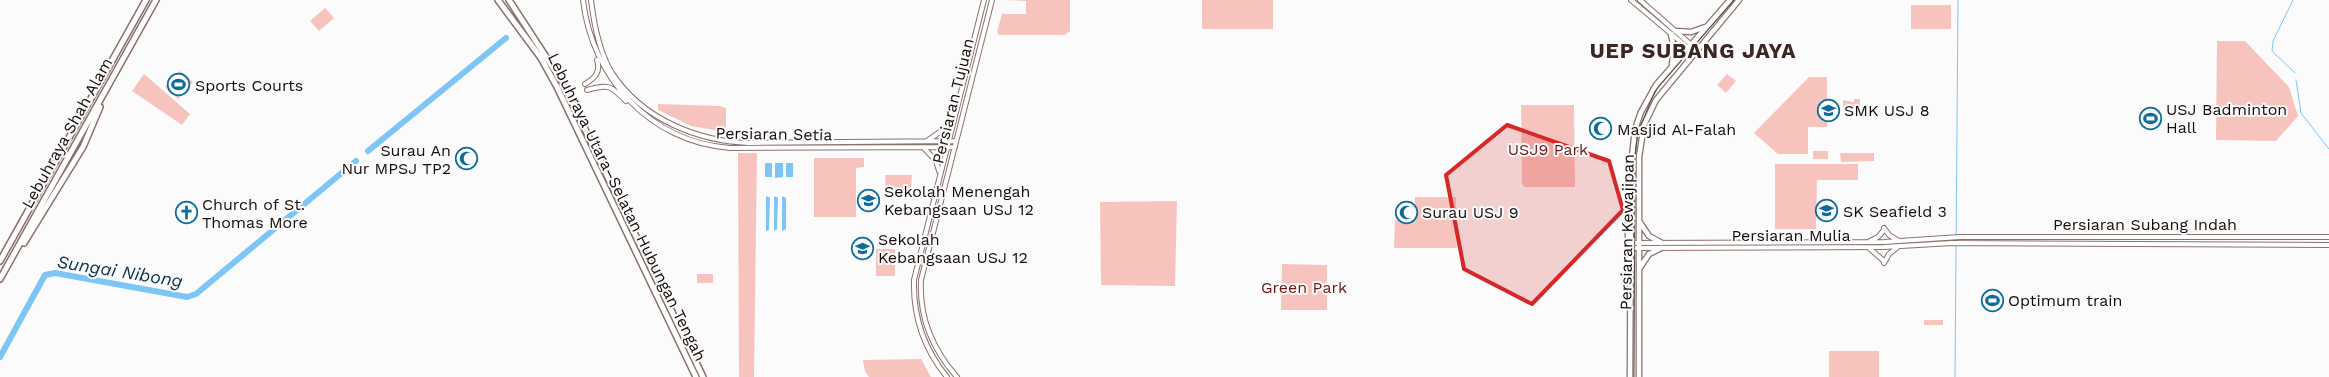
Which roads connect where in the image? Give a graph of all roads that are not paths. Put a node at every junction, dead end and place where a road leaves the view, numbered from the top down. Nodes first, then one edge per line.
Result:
1 (146, 0) edge
2 (156, 0) edge
3 (498, 0) edge
4 (509, 0) edge
5 (584, 0) edge
6 (591, 0) edge
7 (984, 0) edge
8 (992, 0) edge
9 (1630, 0) edge
10 (1640, 0) edge
11 (1730, 0) edge
12 (1739, 0) edge
13 (585, 16) junction
14 (1707, 25) junction
15 (1673, 33) junction
16 (1690, 47) junction
17 (1695, 52) junction
18 (1671, 68) junction
19 (586, 84) dead end
20 (587, 90) dead end
21 (646, 116) junction
22 (954, 117) junction
23 (927, 141) junction
24 (948, 141) junction
25 (956, 141) junction
26 (803, 142) junction
27 (923, 147) junction
28 (947, 147) junction
29 (955, 147) junction
30 (806, 148) junction
31 (939, 178) junction
32 (1631, 197) junction
33 (1638, 220) junction
34 (2329, 237) edge
35 (1866, 242) junction
36 (1952, 243) joint
37 (1899, 244) junction
38 (1631, 245) junction
39 (1638, 245) junction
40 (1662, 245) junction
41 (2329, 245) edge
42 (1868, 247) junction
43 (0, 261) edge
44 (1638, 272) junction
45 (0, 279) edge
46 (1630, 300) junction
47 (931, 336) junction
48 (924, 339) junction
49 (696, 377) edge
50 (703, 377) edge
51 (946, 377) edge
52 (957, 377) edge
53 (1630, 377) edge
54 (1639, 377) edge

1 - 43 highway, Lebuhraya Shah Alam
2 - 45 highway, Lebuhraya Shah Alam
3 - 49 highway, Lebuhraya Utara–Selatan Hubungan Tengah
4 - 50 highway, Lebuhraya Utara–Selatan Hubungan Tengah
5 - 13 main road, Persiaran Setia
6 - 26 main road, Persiaran Setia
7 - 22 main road, Persiaran Tujuan
8 - 25 main road, Persiaran Tujuan
9 - 15 main road
10 - 15 main road
11 - 14 main road, Persiaran Kewajipan
12 - 17 main road, Persiaran Kewajipan
13 - 19 main road
13 - 21 main road, Persiaran Setia
14 - 15 main road
14 - 16 main road, Persiaran Kewajipan
15 - 16 main road
15 - 18 main road
16 - 17 main road
16 - 18 main road, Persiaran Kewajipan
17 - 33 main road, Persiaran Kewajipan
18 - 32 main road, Persiaran Kewajipan
20 - 21 main road
21 - 30 main road, Persiaran Setia
22 - 23 main road
22 - 24 main road, Persiaran Tujuan
23 - 24 main road, Persiaran Setia
23 - 26 main road, Persiaran Setia
24 - 25 main road, Persiaran Setia
24 - 28 main road, Persiaran Tujuan
25 - 29 main road, Persiaran Tujuan
26 - 30 main road
27 - 28 main road, Persiaran Setia
27 - 30 main road, Persiaran Setia
27 - 31 main road
28 - 29 main road, Persiaran Setia
28 - 31 main road, Persiaran Tujuan
29 - 47 main road, Persiaran Tujuan
31 - 48 main road, Persiaran Tujuan
32 - 38 main road, Persiaran Kewajipan
32 - 46 main road, Persiaran Kewajipan
33 - 39 main road, Persiaran Kewajipan
33 - 40 main road
34 - 37 main road, Persiaran Subang Indah
35 - 37 main road, Persiaran Mulia
35 - 37 main road
35 - 40 main road, Persiaran Mulia
36 - 37 main road, Persiaran Mulia
36 - 41 main road, Persiaran Subang Indah
37 - 42 main road, Persiaran Mulia
37 - 42 main road
38 - 39 main road, Persiaran Mulia
38 - 46 main road, Persiaran Kewajipan
39 - 40 main road, Persiaran Mulia
39 - 44 main road, Persiaran Kewajipan
40 - 42 main road, Persiaran Mulia
40 - 44 main road
44 - 54 main road, Persiaran Kewajipan
46 - 53 main road, Persiaran Kewajipan
47 - 48 main road
47 - 52 main road, Persiaran Tujuan
48 - 51 main road, Persiaran Tujuan

